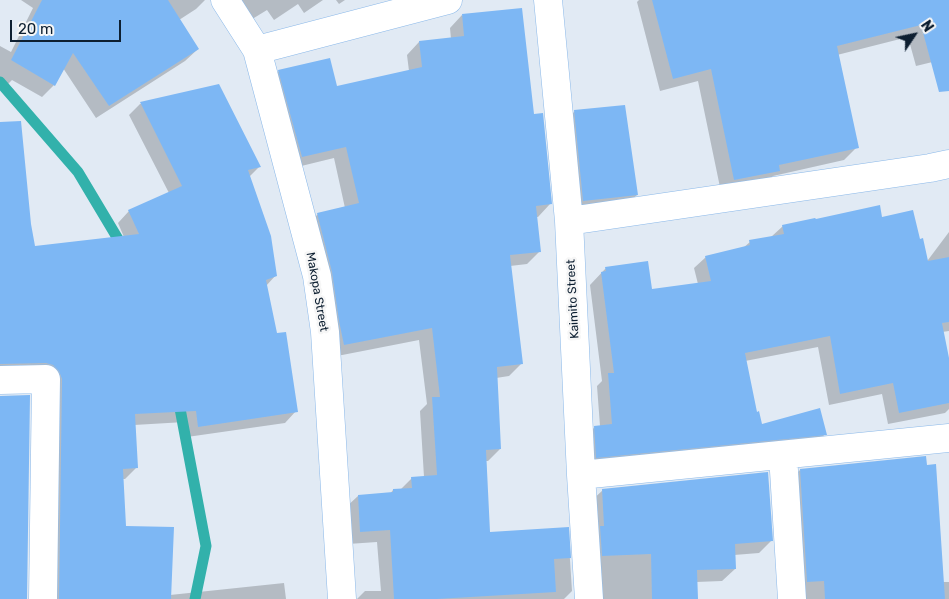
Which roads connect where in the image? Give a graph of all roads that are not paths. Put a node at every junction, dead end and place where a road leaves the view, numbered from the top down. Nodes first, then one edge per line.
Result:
1 (225, 0) edge
2 (448, 0) edge
3 (548, 0) edge
4 (257, 50) junction
5 (949, 164) edge
6 (569, 221) junction
7 (0, 380) edge
8 (949, 438) edge
9 (784, 455) junction
10 (581, 475) junction
11 (43, 599) edge
12 (342, 599) edge
13 (589, 599) edge
14 (792, 599) edge

1 - 4 street, Makopa Street
2 - 4 street
3 - 6 street, Kaimito Street
4 - 12 street, Makopa Street
5 - 6 street
6 - 10 street, Kaimito Street
7 - 11 street
8 - 9 street
9 - 10 street
9 - 14 street
10 - 13 street, Kaimito Street

